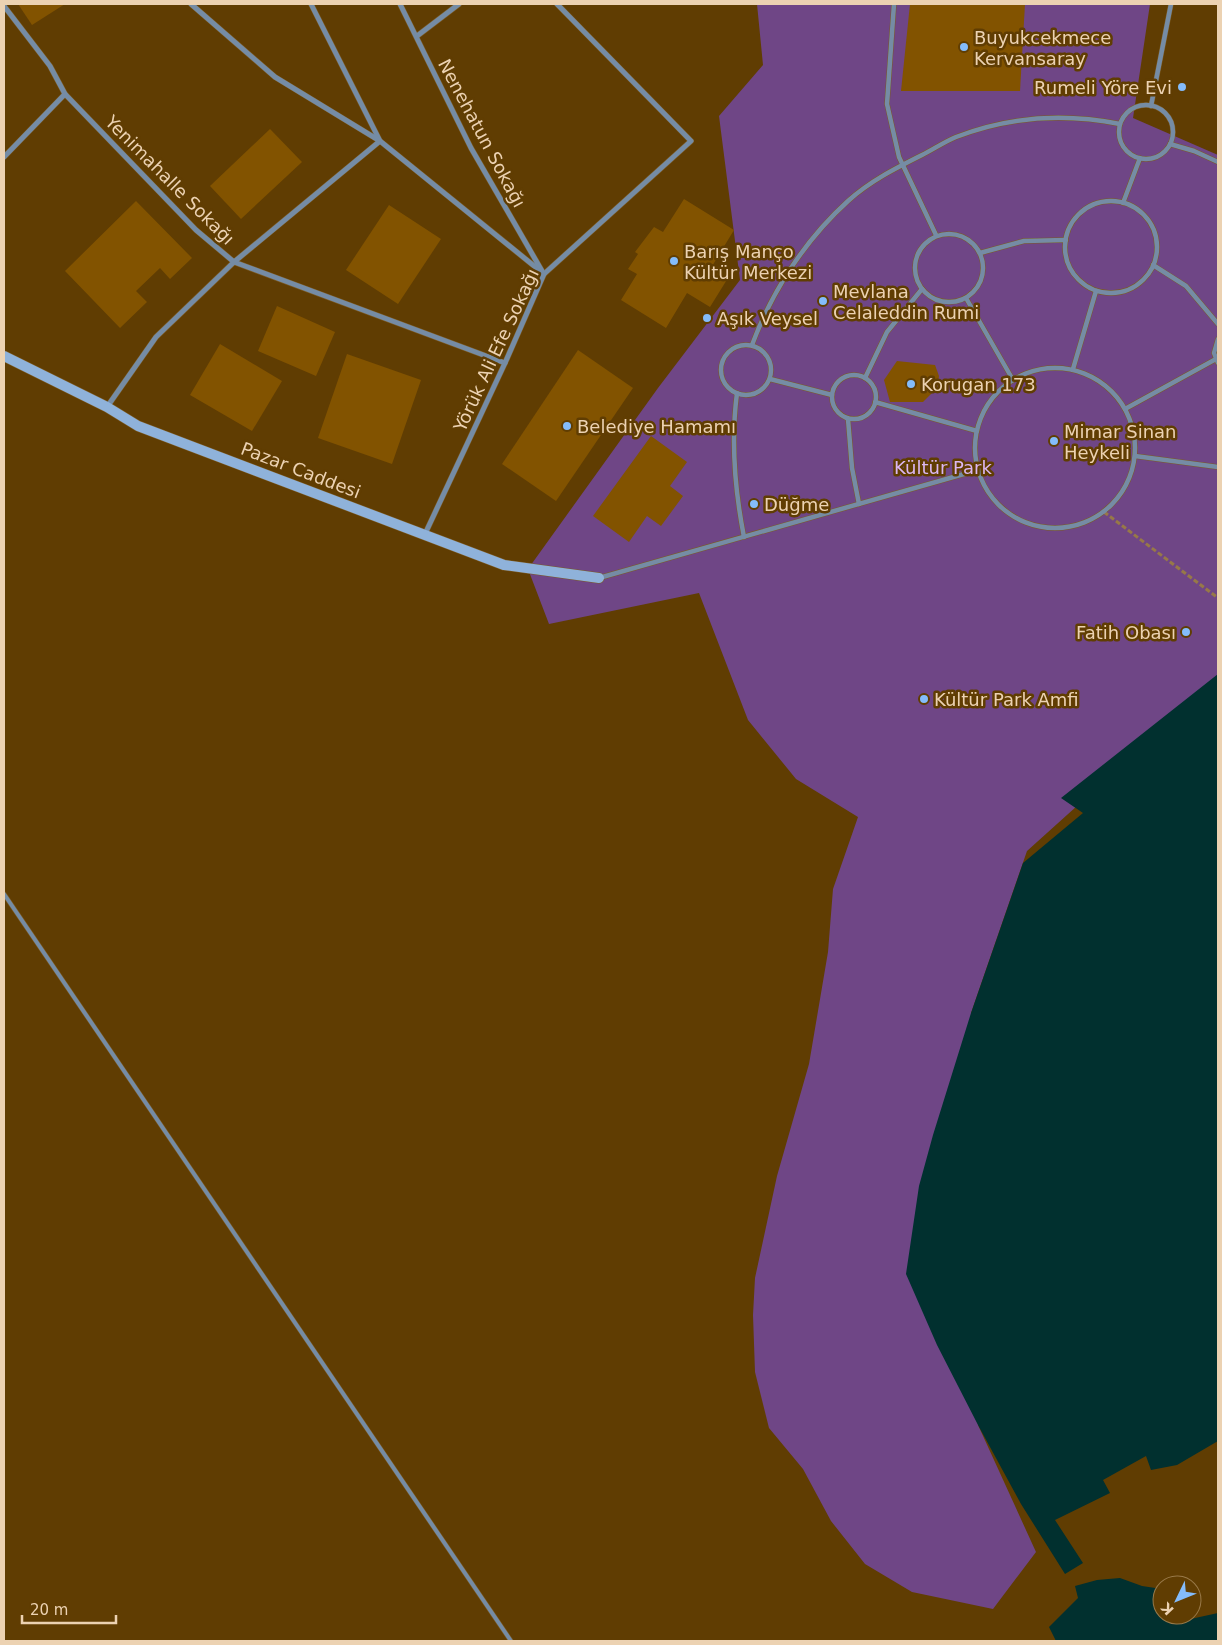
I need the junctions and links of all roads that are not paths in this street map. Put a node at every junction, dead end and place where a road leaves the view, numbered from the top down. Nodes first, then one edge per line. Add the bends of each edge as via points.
1 (191, 4) edge
2 (311, 4) edge
3 (400, 4) edge
4 (459, 4) edge
5 (558, 4) edge
6 (894, 4) edge
7 (1171, 4) edge
8 (4, 6) edge
9 (417, 36) junction
10 (65, 94) junction
11 (1151, 106) junction
12 (1120, 124) junction
13 (380, 141) junction
14 (1170, 144) junction
15 (4, 157) edge
16 (1140, 158) junction
17 (1218, 162) edge
18 (902, 164) junction
19 (1123, 204) junction
20 (936, 235) junction
21 (1066, 240) junction
22 (980, 253) junction
23 (234, 262) junction
24 (1153, 265) junction
25 (544, 274) junction
26 (922, 289) junction
27 (1096, 291) junction
28 (966, 298) junction
29 (1218, 324) edge
30 (1218, 339) edge
31 (752, 346) junction
32 (4, 356) edge
33 (1217, 361) edge
34 (505, 363) junction
35 (1073, 369) junction
36 (865, 378) junction
37 (770, 379) junction
38 (1013, 380) junction
39 (736, 393) junction
40 (832, 395) junction
41 (875, 402) junction
42 (107, 407) junction
43 (1125, 409) junction
44 (848, 418) junction
45 (977, 432) junction
46 (1135, 456) junction
47 (1218, 467) edge
48 (978, 470) junction
49 (859, 504) junction
50 (425, 534) junction
51 (744, 537) junction
52 (599, 578) joint
53 (4, 894) edge
54 (511, 1641) edge

1 - 13 street via 275,77
2 - 13 street
3 - 9 street, Nenehatun Sokağı
4 - 9 street
5 - 25 street, Yörük Ali Efe Sokağı via 691,141
6 - 18 street via 887,104
7 - 11 street
8 - 10 street, Yenimahalle Sokağı via 50,66
9 - 25 street, Nenehatun Sokağı via 471,148
10 - 15 street
10 - 23 street, Yenimahalle Sokağı via 196,230
11 - 12 street via 1130,110
11 - 14 street via 1170,119 1173,136
12 - 16 street via 1121,142 1132,155
12 - 18 street via 1062,116 996,124 955,138
13 - 23 street
13 - 25 street
14 - 16 street via 1158,156
14 - 17 street via 1194,150
16 - 19 street
18 - 20 street
18 - 31 street via 849,200 827,222 780,283
19 - 21 street via 1101,202 1087,208 1068,230
19 - 24 street via 1143,214 1152,227 1157,242
20 - 22 street via 958,234 969,239
20 - 26 street via 927,241 916,259 917,280
21 - 22 street via 1024,241
21 - 27 street via 1066,260 1072,273 1082,284
22 - 28 street via 983,278 978,288
23 - 34 street, Yenimahalle Sokağı
23 - 42 street via 156,337
24 - 27 street via 1140,283 1126,291 1111,294
24 - 29 street via 1186,286
25 - 34 street, Yörük Ali Efe Sokağı
26 - 28 street via 939,301
26 - 36 street via 887,332
27 - 35 street
28 - 38 street
30 - 33 street via 1215,346
31 - 37 street via 760,349 770,362
31 - 39 street via 735,347 724,359 722,375
32 - 42 main road, Pazar Caddesi
33 - 43 street
34 - 50 street, Yörük Ali Efe Sokağı
35 - 38 street via 1046,368
35 - 43 street via 1098,379 1118,397
36 - 40 street via 844,377 833,388
36 - 41 street via 874,388
37 - 39 street via 766,386 752,395
37 - 40 street
38 - 45 street via 999,390 983,411
39 - 51 street via 736,462
40 - 44 street via 835,410
41 - 44 street via 868,415
41 - 45 street
42 - 50 main road, Pazar Caddesi via 138,426
43 - 46 street via 1131,420
44 - 49 street
45 - 48 street
46 - 47 street
46 - 48 street via 1132,473 1120,496 1104,512 1077,526 1051,529 1025,523 1002,509 985,488
48 - 49 street
49 - 51 street
50 - 52 main road, Pazar Caddesi via 504,565
51 - 52 street
53 - 54 lane

